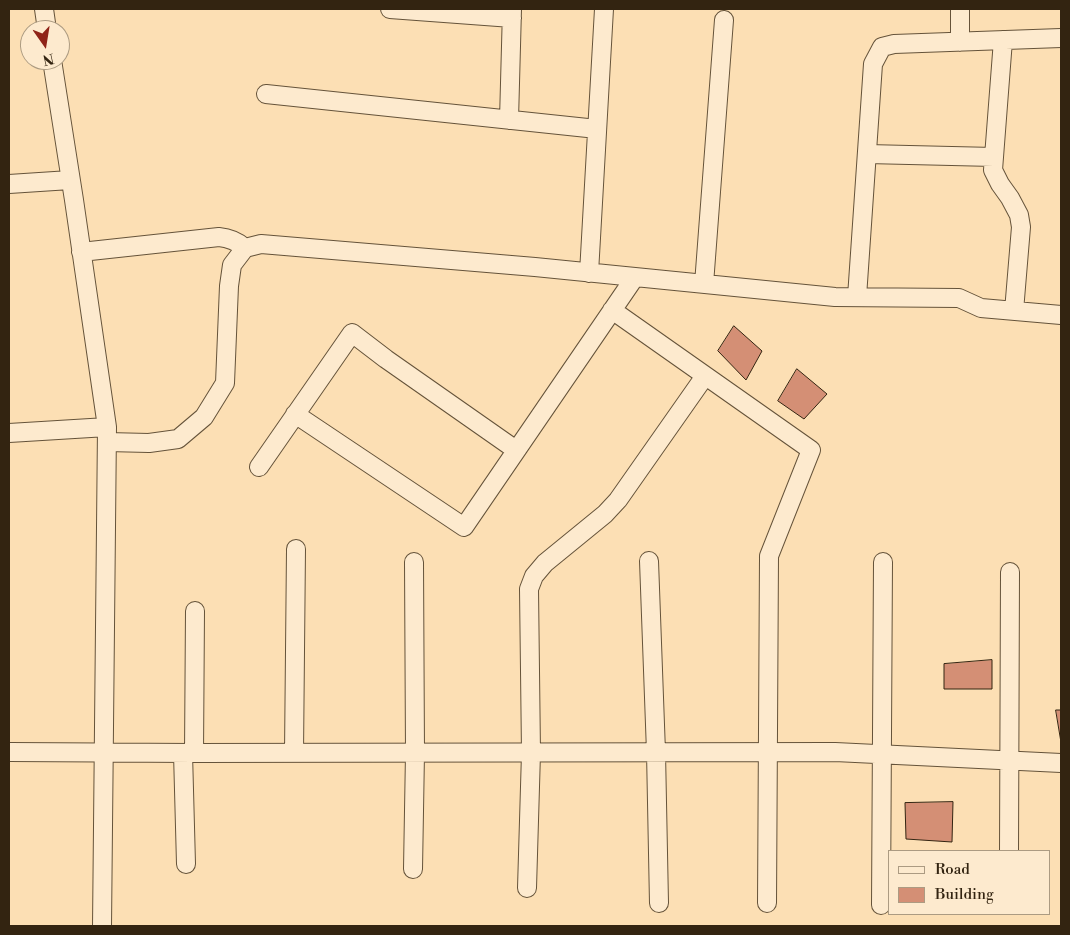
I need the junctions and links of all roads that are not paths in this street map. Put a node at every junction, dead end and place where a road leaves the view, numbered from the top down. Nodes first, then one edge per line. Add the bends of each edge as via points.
1 (390, 9) edge
2 (604, 9) edge
3 (960, 9) edge
4 (512, 13) edge
5 (724, 20) dead end
6 (1061, 38) edge
7 (1003, 40) junction
8 (960, 42) junction
9 (54, 70) edge
10 (266, 94) dead end
11 (509, 120) junction
12 (598, 129) junction
13 (867, 154) junction
14 (994, 157) junction
15 (70, 180) junction
16 (9, 184) edge
17 (245, 248) junction
18 (81, 252) junction
19 (589, 273) junction
20 (634, 277) junction
21 (704, 284) junction
22 (857, 297) junction
23 (612, 310) junction
24 (1014, 311) junction
25 (1061, 315) edge
26 (705, 376) junction
27 (295, 414) junction
28 (9, 433) edge
29 (107, 434) junction
30 (516, 450) junction
31 (259, 467) dead end
32 (296, 549) dead end
33 (649, 561) dead end
34 (414, 562) dead end
35 (883, 562) dead end
36 (1010, 572) dead end
37 (195, 611) dead end
38 (9, 752) edge
39 (104, 752) junction
40 (656, 752) junction
41 (768, 752) junction
42 (189, 753) junction
43 (294, 753) junction
44 (415, 753) junction
45 (531, 753) junction
46 (882, 754) junction
47 (1010, 761) junction
48 (1061, 763) edge
49 (1010, 850) edge
50 (186, 864) dead end
51 (413, 869) dead end
52 (528, 888) dead end
53 (659, 903) dead end
54 (767, 903) dead end
55 (881, 905) dead end
56 (102, 926) edge

1 - 4 street
2 - 12 street
3 - 8 street
4 - 11 street
5 - 21 street
6 - 7 street
7 - 8 street
7 - 14 street
8 - 13 street via 882,47 873,64
9 - 15 street
10 - 11 street
11 - 12 street
12 - 19 street
13 - 14 street
13 - 22 street
14 - 24 street via 993,170 1019,215 1021,227
15 - 16 street
15 - 18 street
17 - 18 street via 230,238 219,236
17 - 19 street via 262,244
17 - 29 street via 232,265 228,286 224,383 204,417 178,439 150,443
18 - 29 street
19 - 20 street
20 - 21 street
20 - 23 street
21 - 22 street
22 - 24 street via 959,298 981,308
23 - 26 street
23 - 30 street
24 - 25 street
26 - 41 street via 811,450 769,556
26 - 45 street via 618,500 534,576 529,589
27 - 30 street via 464,527
27 - 30 street via 352,333
27 - 31 street
28 - 29 street
29 - 39 street
32 - 43 street
33 - 40 street
34 - 44 street
35 - 46 street
36 - 47 street
37 - 42 street
38 - 39 street
39 - 42 street
39 - 56 street
40 - 41 street
40 - 45 street
40 - 53 street
41 - 46 street
41 - 54 street
42 - 43 street
42 - 50 street
43 - 44 street
44 - 45 street
44 - 51 street
45 - 52 street
46 - 47 street
46 - 55 street
47 - 48 street
47 - 49 street

